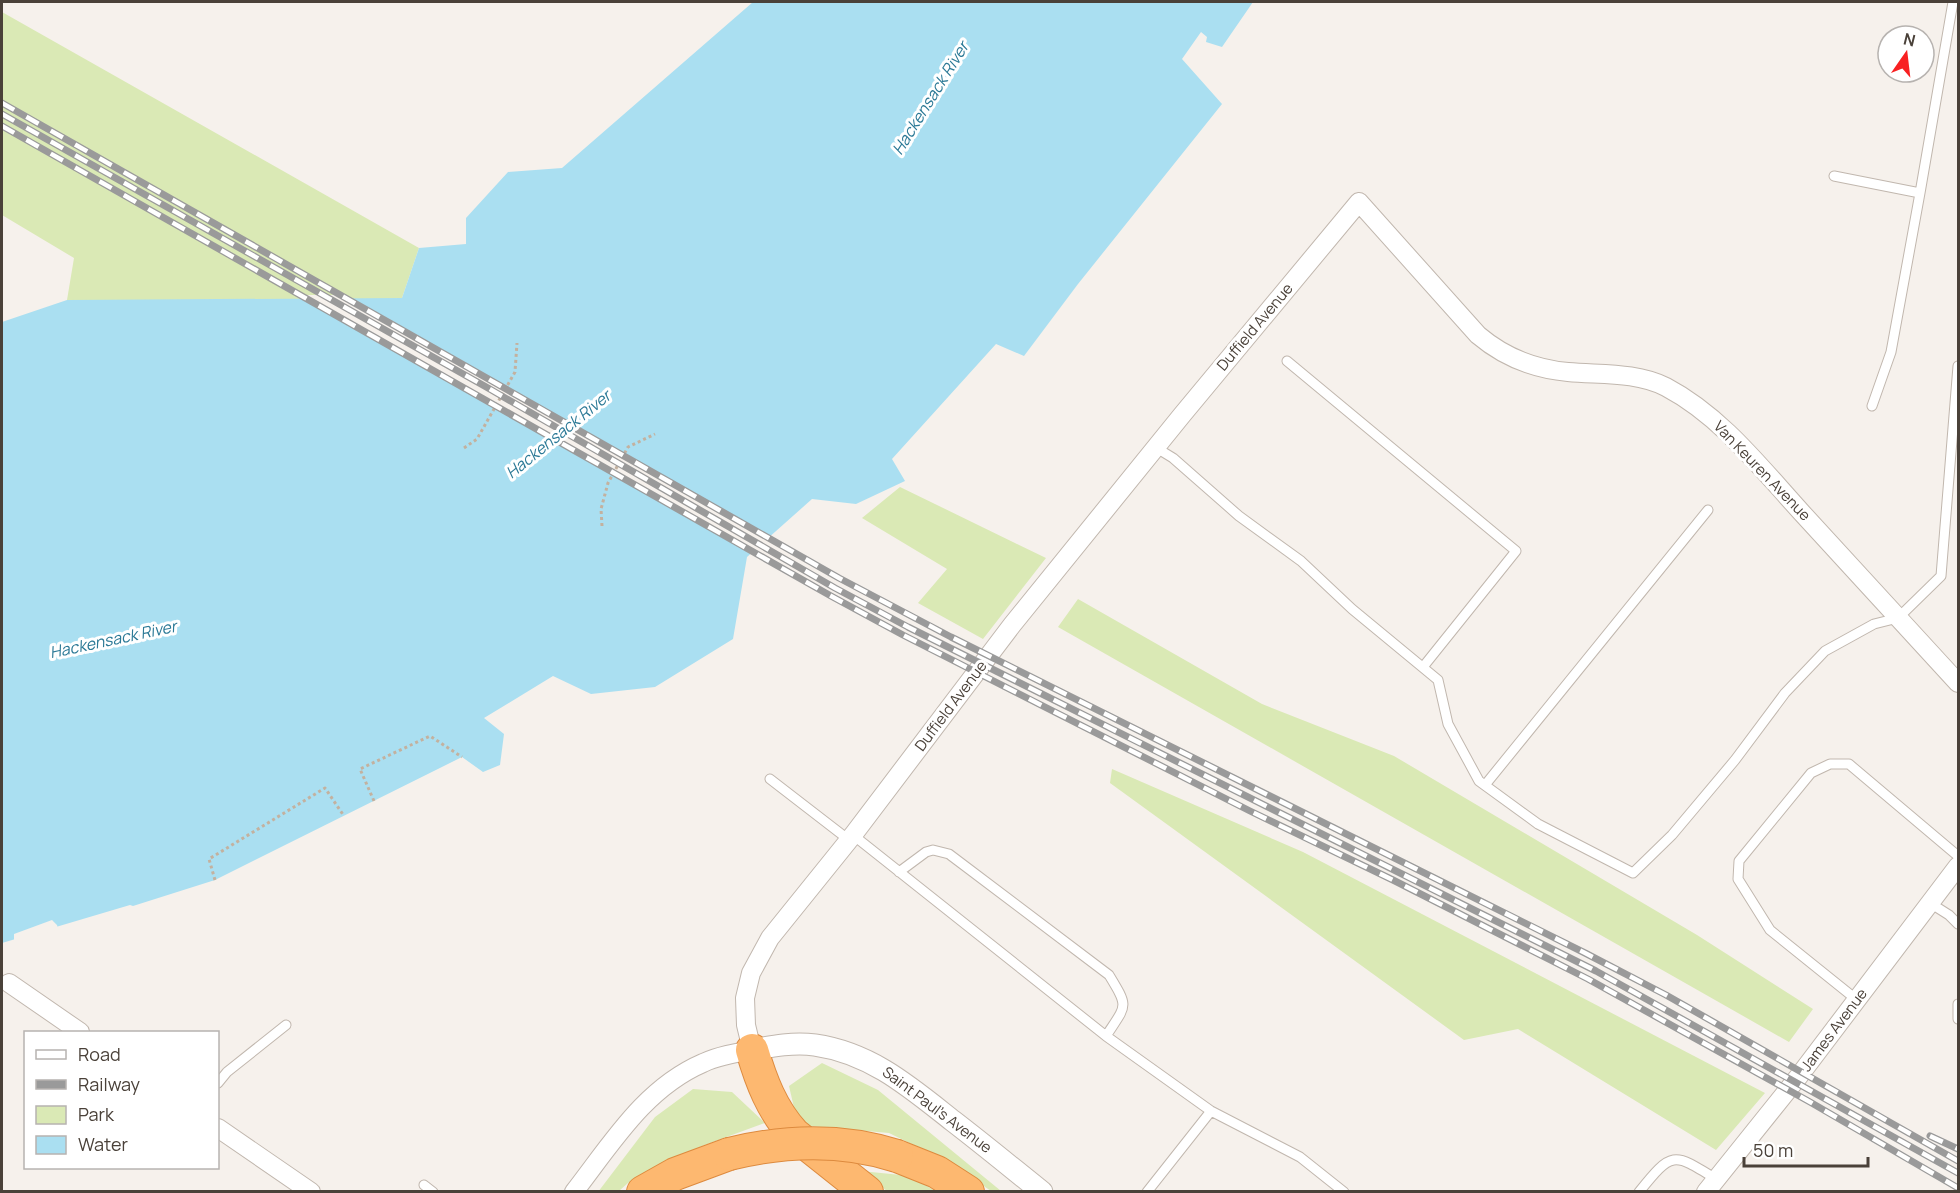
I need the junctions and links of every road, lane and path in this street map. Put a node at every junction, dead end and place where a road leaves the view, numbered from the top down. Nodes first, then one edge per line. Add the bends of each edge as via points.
1 (1953, 2) edge
2 (1834, 176) dead end
3 (1920, 194) junction
4 (1359, 202) joint
5 (517, 343) dead end
6 (1287, 361) dead end
7 (1959, 366) edge
8 (1872, 406) dead end
9 (655, 434) dead end
10 (1155, 447) junction
11 (464, 448) dead end
12 (1708, 510) dead end
13 (602, 526) dead end
14 (1898, 618) junction
15 (1423, 667) junction
16 (1959, 683) edge
17 (462, 757) dead end
18 (770, 779) dead end
19 (1485, 785) junction
20 (374, 801) dead end
21 (344, 816) dead end
22 (851, 838) junction
23 (1959, 856) edge
24 (1959, 866) edge
25 (899, 872) junction
26 (215, 880) dead end
27 (1930, 903) junction
28 (1959, 924) edge
29 (9, 983) dead end
30 (1857, 1000) junction
31 (1959, 1004) edge
32 (1959, 1019) edge
33 (286, 1025) dead end
34 (79, 1031) edge
35 (1106, 1036) junction
36 (752, 1050) junction
37 (219, 1082) edge
38 (1210, 1111) junction
39 (219, 1129) edge
40 (424, 1185) dead end
41 (1711, 1185) edge
42 (311, 1191) edge
43 (433, 1191) edge
44 (574, 1191) edge
45 (643, 1191) edge
46 (867, 1191) edge
47 (968, 1191) edge
48 (1042, 1191) edge
49 (1147, 1191) edge
50 (1344, 1191) edge
51 (1639, 1191) edge

1 - 3 lane
2 - 3 lane
3 - 8 lane via 1891,352
4 - 10 street, Duffield Avenue
4 - 14 street, Van Keuren Avenue via 1478,335 1498,351 1550,370 1641,378 1666,387 1703,411 1734,439
5 - 11 path via 515,372 477,439
6 - 15 lane via 1516,550
7 - 14 lane via 1941,576
9 - 13 path via 628,447 608,483 601,509
10 - 15 lane via 1301,561
10 - 22 street, Duffield Avenue via 1012,625
12 - 19 lane
14 - 16 street, Van Keuren Avenue
14 - 19 lane via 1874,624 1825,651 1785,693 1672,835 1633,873 1538,824
15 - 19 lane via 1438,680 1448,724
17 - 20 path via 430,736 360,769
18 - 22 lane
21 - 26 path via 325,788 209,859
22 - 25 lane
22 - 36 street, Duffield Avenue via 771,938 756,963 747,985 744,1011
23 - 30 lane via 1849,764 1830,764 1811,773 1739,861 1738,879 1770,930
24 - 27 street, James Avenue
25 - 35 lane
25 - 35 lane via 926,852 950,854 1109,975 1124,999 1124,1008
27 - 28 lane
27 - 30 street, James Avenue
29 - 34 street
30 - 41 street, James Avenue
31 - 32 lane
33 - 37 lane
35 - 38 lane
36 - 44 street via 705,1062 654,1092
36 - 46 highway via 764,1085 786,1125
36 - 48 street, Saint Paul's Avenue via 786,1044 814,1045 846,1052 879,1066
38 - 49 lane
38 - 50 lane via 1300,1157
39 - 42 street
40 - 43 lane
41 - 51 lane via 1690,1162 1679,1158 1667,1161
45 - 47 highway, bridge via 729,1154 817,1142 855,1145 897,1156 937,1172

